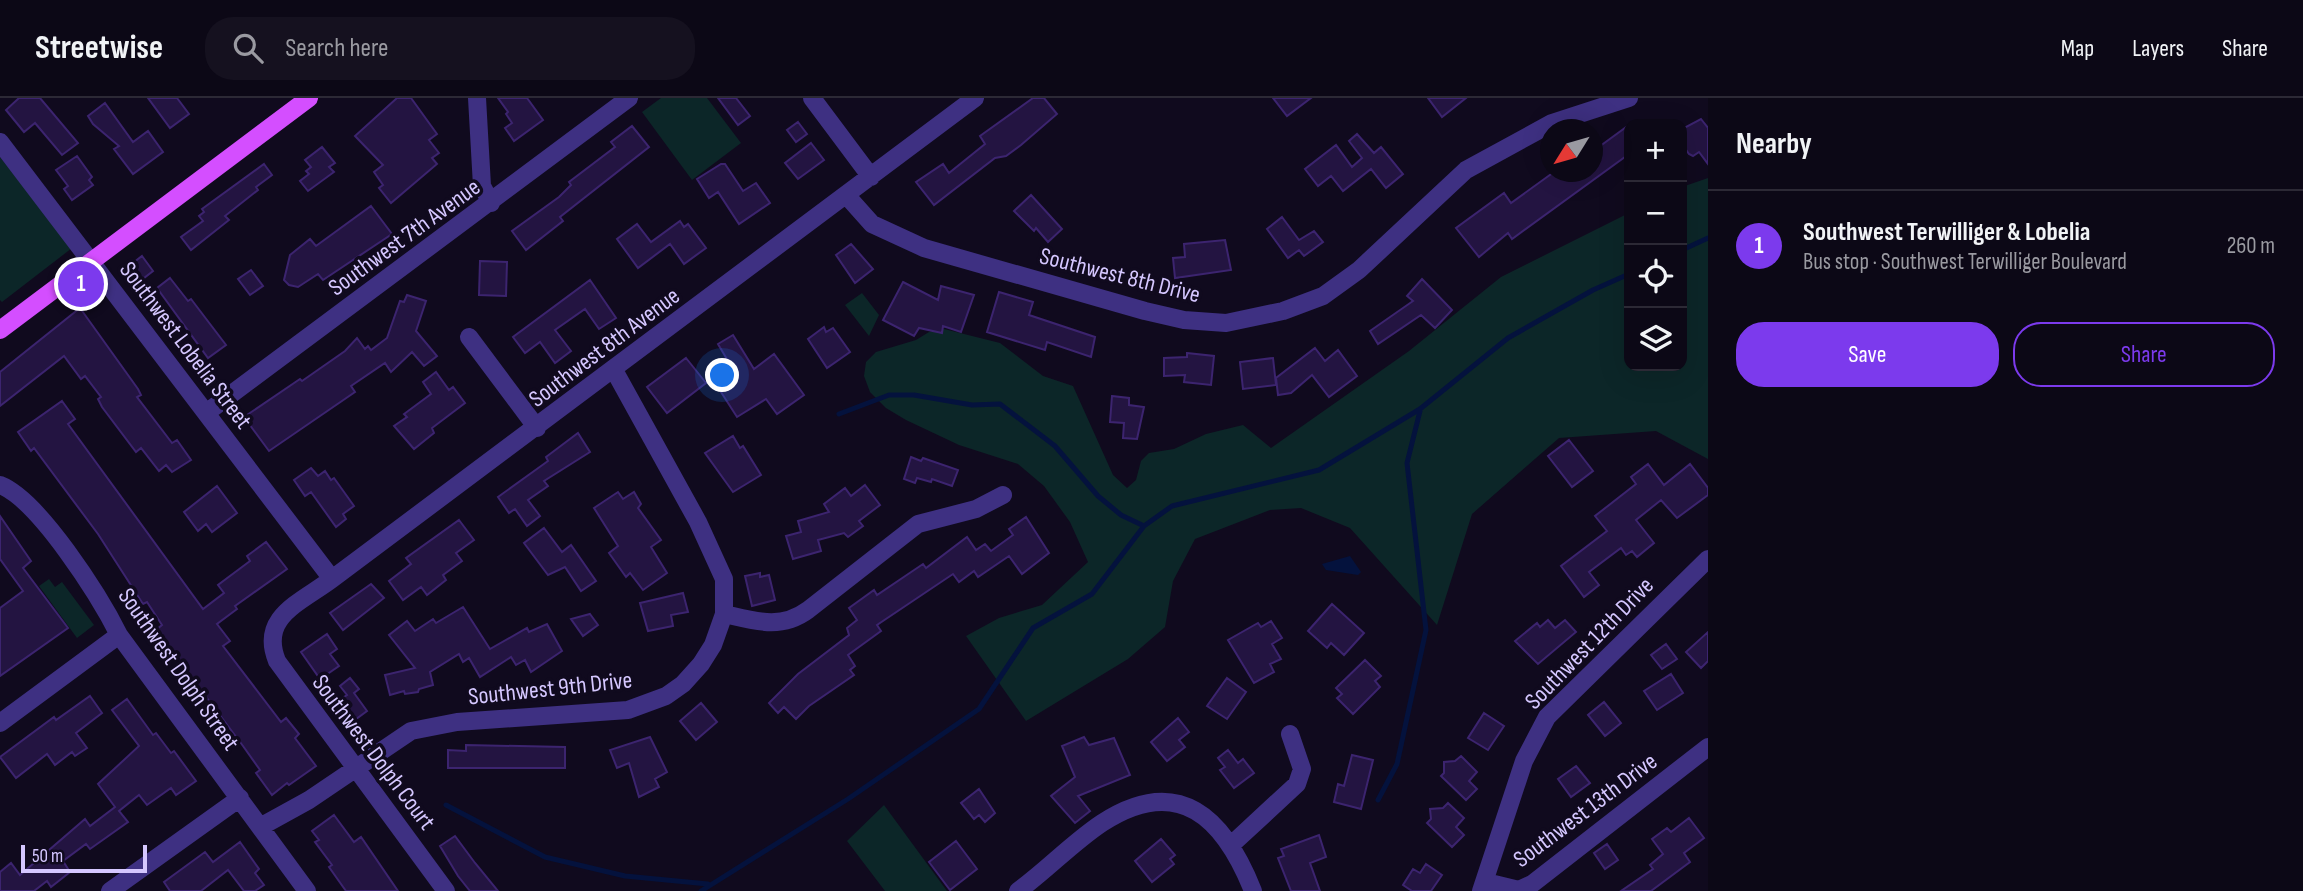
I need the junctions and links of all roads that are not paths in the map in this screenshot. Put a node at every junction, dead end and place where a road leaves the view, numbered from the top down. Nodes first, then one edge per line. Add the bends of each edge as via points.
1 (309, 98) edge
2 (477, 98) edge
3 (629, 98) edge
4 (812, 98) edge
5 (975, 98) edge
6 (1629, 98) edge
7 (0, 142) edge
8 (871, 177) junction
9 (847, 196) junction
10 (491, 204) junction
11 (92, 261) junction
12 (0, 330) edge
13 (469, 337) dead end
14 (614, 370) junction
15 (206, 413) junction
16 (537, 428) junction
17 (0, 485) edge
18 (1003, 495) dead end
19 (1708, 559) edge
20 (331, 579) junction
21 (724, 614) junction
22 (119, 635) junction
23 (270, 639) joint
24 (0, 723) edge
25 (1290, 734) dead end
26 (1708, 747) edge
27 (356, 768) junction
28 (240, 798) junction
29 (260, 827) junction
30 (1230, 846) junction
31 (1484, 887) edge
32 (110, 891) edge
33 (307, 891) edge
34 (446, 891) edge
35 (1018, 891) edge
36 (1253, 891) edge

1 - 11 main road
2 - 10 street via 482,186
3 - 10 street, Southwest 7th Avenue
4 - 8 street
5 - 8 street, Southwest 8th Avenue
6 - 9 street, Southwest 8th Drive via 1552,123 1466,170 1359,270 1323,296 1283,311 1226,323 1145,311 923,248 872,224
7 - 11 street, Southwest Lobelia Street
8 - 9 street, Southwest 8th Avenue
9 - 14 street, Southwest 8th Avenue
10 - 15 street, Southwest 7th Avenue
11 - 12 main road
11 - 15 street, Southwest Lobelia Street
13 - 16 street
14 - 16 street, Southwest 8th Avenue
14 - 21 street, Southwest 9th Drive via 698,522 724,579
15 - 20 street, Southwest Lobelia Street
16 - 20 street, Southwest 8th Avenue
17 - 22 street, Southwest Dolph Street via 41,520 101,600
18 - 21 street via 976,509 918,524 790,621 765,623
19 - 31 street, Southwest 12th Drive via 1547,717 1524,761
20 - 23 street, Southwest 8th Avenue via 279,618
21 - 27 street, Southwest 9th Drive via 701,664 666,696 628,710 433,725 411,731
22 - 24 street
22 - 28 street, Southwest Dolph Street
23 - 27 street, Southwest Dolph Court via 276,661
25 - 30 street via 1302,769 1297,785
26 - 31 street, Southwest 13th Drive via 1527,887
27 - 29 street, Southwest 9th Drive
27 - 34 street, Southwest Dolph Court
28 - 29 street, Southwest Dolph Street
28 - 32 street
29 - 33 street, Southwest Dolph Street
30 - 35 street via 1212,824 1189,807 1168,800 1153,802 1103,822
30 - 36 street

